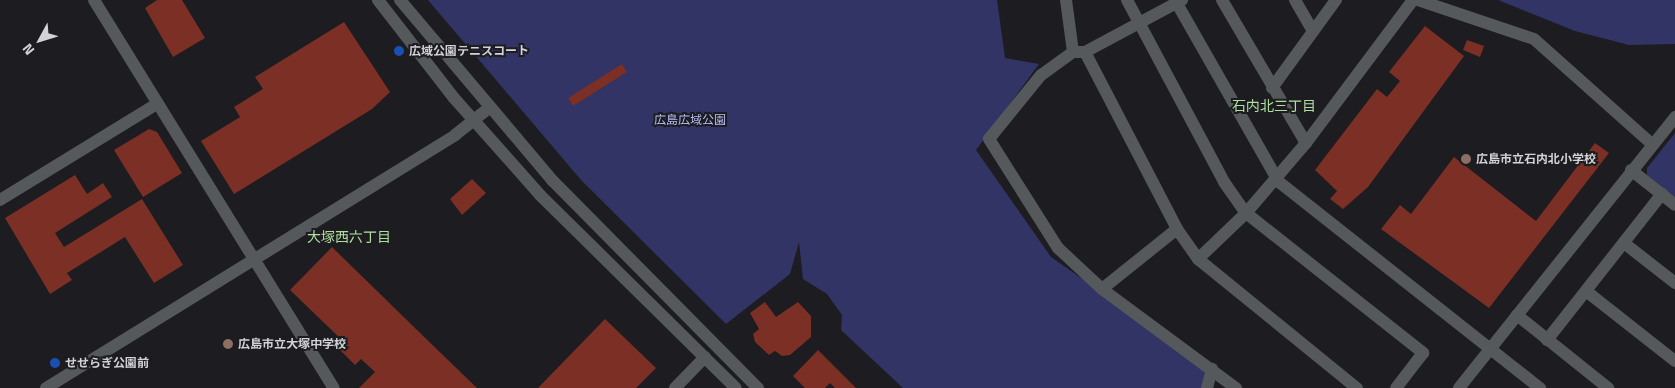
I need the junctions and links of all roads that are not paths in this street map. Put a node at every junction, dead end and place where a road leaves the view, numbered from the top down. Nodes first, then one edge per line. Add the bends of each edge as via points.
1 (94, 0) edge
2 (378, 0) edge
3 (400, 0) edge
4 (1066, 0) edge
5 (1127, 0) edge
6 (1222, 0) edge
7 (1295, 0) edge
8 (1336, 0) edge
9 (1413, 0) edge
10 (1418, 0) edge
11 (1178, 1) edge
12 (1139, 22) junction
13 (1313, 32) junction
14 (1079, 52) junction
15 (1272, 88) junction
16 (158, 103) junction
17 (489, 108) junction
18 (1675, 117) edge
19 (473, 120) junction
20 (1306, 143) junction
21 (1652, 144) junction
22 (1631, 170) junction
23 (1276, 178) junction
24 (1662, 194) junction
25 (0, 200) edge
26 (1675, 205) edge
27 (1246, 213) junction
28 (1177, 229) junction
29 (1624, 243) junction
30 (254, 259) junction
31 (1198, 259) junction
32 (1675, 283) edge
33 (1102, 289) junction
34 (1586, 291) junction
35 (1517, 315) junction
36 (1547, 340) junction
37 (1490, 348) junction
38 (705, 357) junction
39 (1675, 361) edge
40 (1212, 369) junction
41 (46, 388) edge
42 (334, 388) edge
43 (675, 388) edge
44 (736, 388) edge
45 (758, 388) edge
46 (1207, 388) edge
47 (1236, 388) edge
48 (1357, 388) edge
49 (1396, 388) edge
50 (1459, 388) edge
51 (1540, 388) edge
52 (1608, 388) edge

1 - 16 street
2 - 19 street
3 - 17 street
4 - 14 street
5 - 12 street
6 - 15 street
7 - 13 street
8 - 13 street
9 - 20 street
10 - 21 street via 1534,40
11 - 12 street
11 - 23 street
12 - 14 street
12 - 27 street via 1224,182
13 - 15 street
14 - 28 street
14 - 33 street via 1041,75 989,139 1058,248
15 - 20 street
16 - 25 street
16 - 30 street
17 - 19 street
17 - 45 street via 607,239
18 - 21 street
19 - 30 street
19 - 38 street via 540,195
20 - 23 street
21 - 22 street
22 - 24 street
22 - 35 street
23 - 27 street
23 - 37 street
24 - 26 street
24 - 29 street
27 - 31 street
27 - 49 street via 1422,353
28 - 31 street
28 - 33 street
29 - 32 street
29 - 34 street
30 - 41 street
30 - 42 street
31 - 48 street
33 - 40 street
34 - 36 street
34 - 39 street
35 - 36 street
35 - 37 street
36 - 52 street
37 - 50 street
37 - 51 street
38 - 43 street
38 - 44 street
40 - 46 street
40 - 47 street

